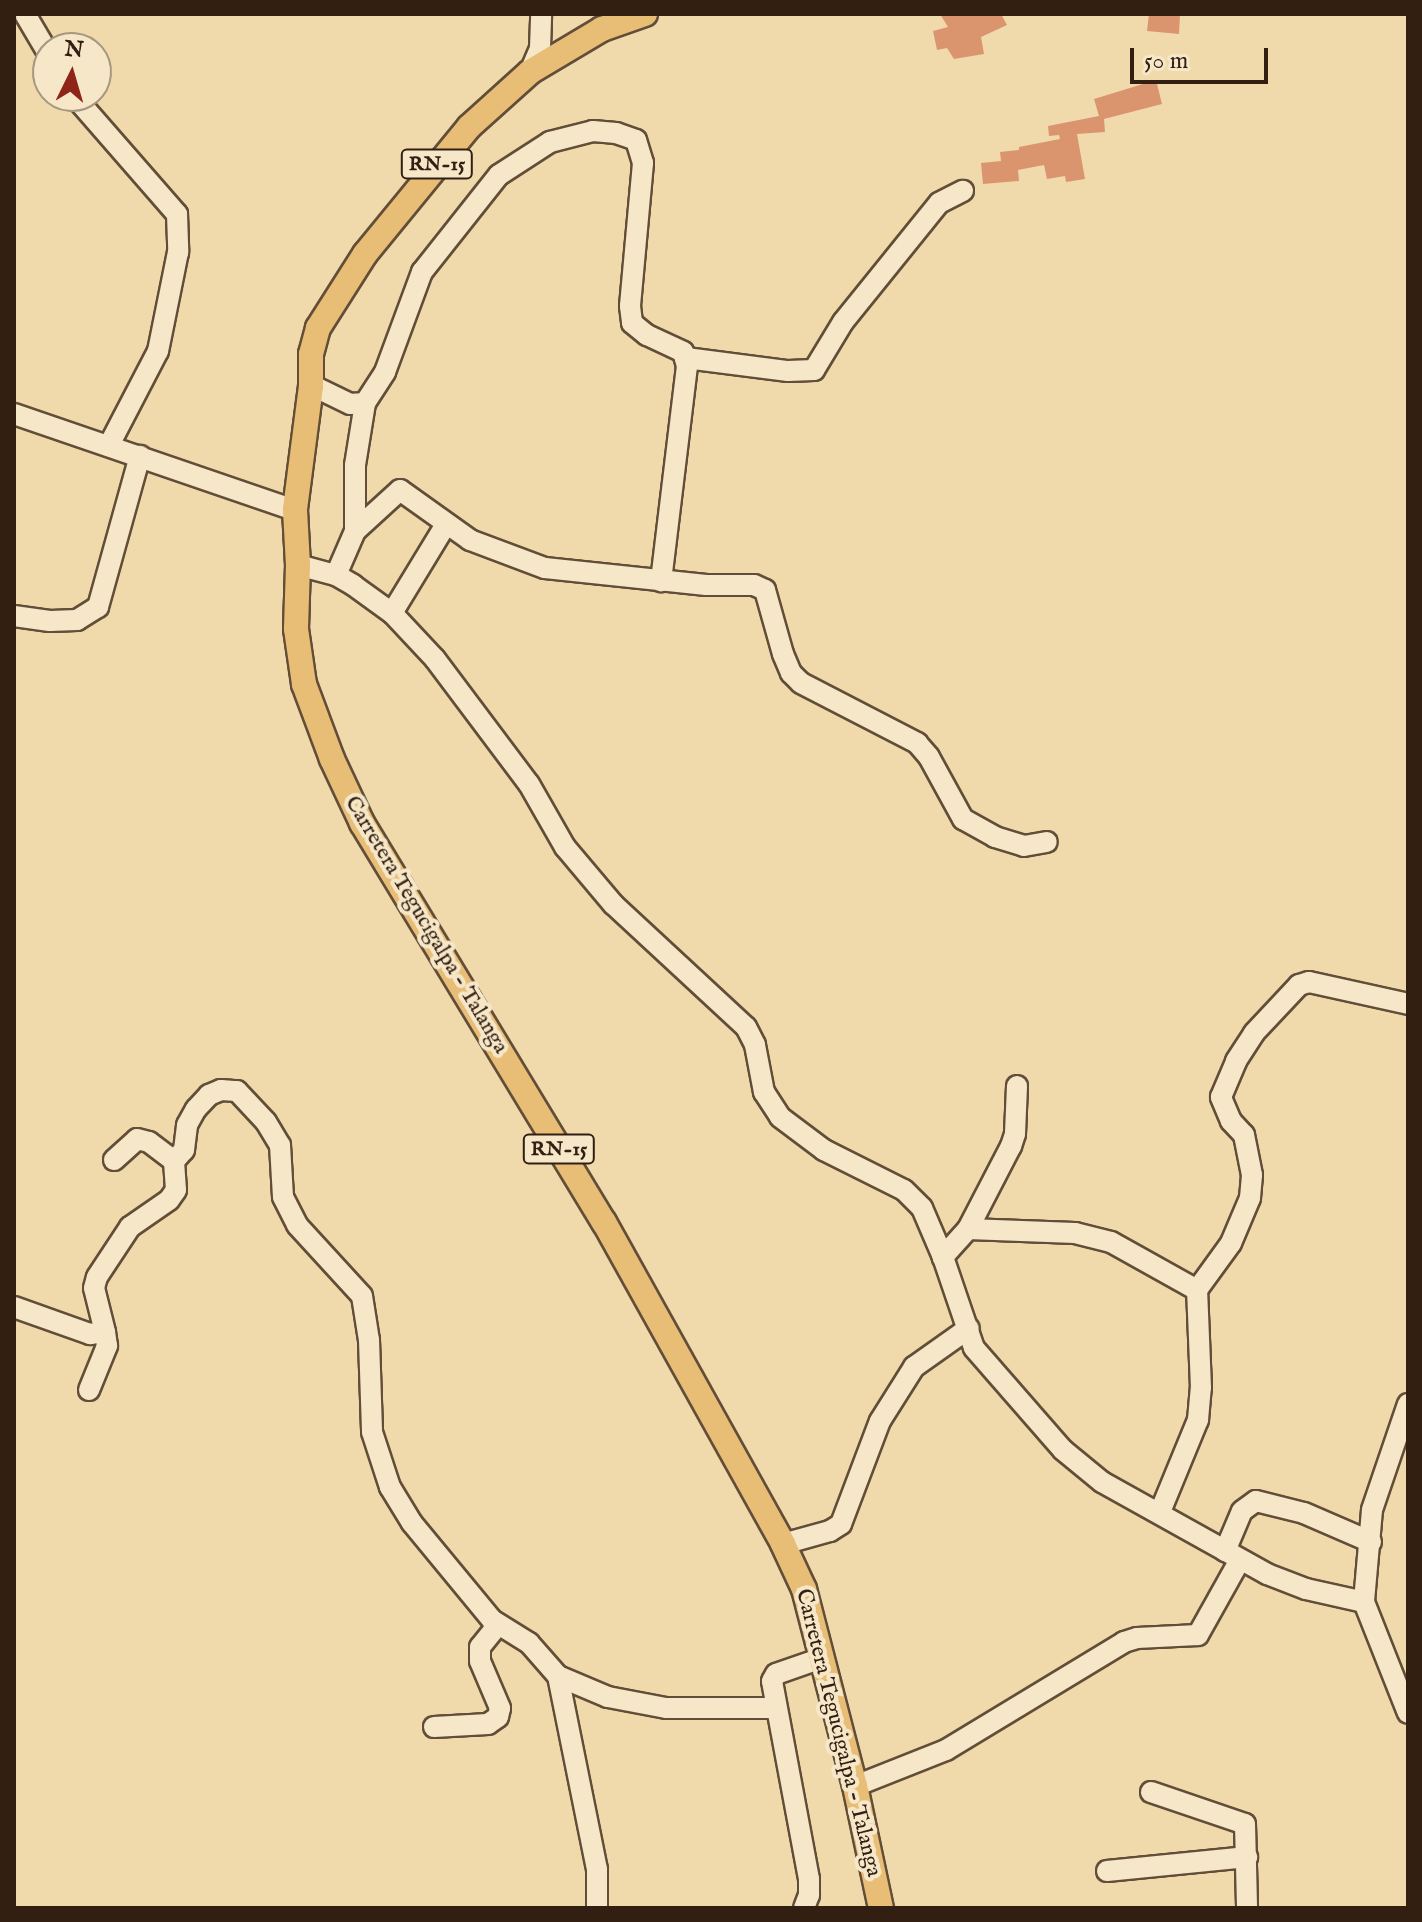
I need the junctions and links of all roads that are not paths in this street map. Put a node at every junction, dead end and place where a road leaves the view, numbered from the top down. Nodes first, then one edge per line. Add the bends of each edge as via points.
1 (25, 14) edge
2 (541, 14) edge
3 (645, 14) edge
4 (36, 32) edge
5 (530, 72) junction
6 (88, 112) edge
7 (963, 191) dead end
8 (686, 358) junction
9 (311, 385) junction
10 (365, 403) junction
11 (14, 414) edge
12 (109, 445) junction
13 (140, 456) junction
14 (295, 510) junction
15 (445, 526) junction
16 (355, 531) junction
17 (298, 565) junction
18 (336, 575) junction
19 (661, 581) junction
20 (392, 613) junction
21 (14, 616) edge
22 (1047, 842) dead end
23 (1408, 1004) edge
24 (1017, 1086) dead end
25 (114, 1160) dead end
26 (174, 1161) junction
27 (968, 1229) junction
28 (943, 1257) junction
29 (1197, 1290) junction
30 (14, 1307) edge
31 (969, 1328) junction
32 (105, 1332) junction
33 (89, 1390) dead end
34 (1408, 1404) edge
35 (1160, 1512) junction
36 (1371, 1542) junction
37 (783, 1544) junction
38 (1232, 1555) junction
39 (1364, 1602) junction
40 (498, 1625) junction
41 (822, 1658) junction
42 (558, 1676) junction
43 (776, 1708) junction
44 (1408, 1713) edge
45 (434, 1727) dead end
46 (855, 1786) junction
47 (1151, 1792) dead end
48 (1247, 1857) junction
49 (1107, 1871) dead end
50 (597, 1908) edge
51 (804, 1908) edge
52 (881, 1908) edge
53 (1247, 1908) edge

1 - 4 street
2 - 5 street via 540,48
3 - 5 main road, Carretera Tegucigalpa - Talanga / RN-15 via 602,29
5 - 9 main road, Carretera Tegucigalpa - Talanga / RN-15 via 469,127 365,254 318,328
6 - 12 street via 177,214 178,252 158,351
7 - 8 street via 939,203 843,322 814,370
8 - 10 street via 632,323 643,163 636,140 593,131 550,142 499,175 422,272 385,372
8 - 19 street
9 - 10 street via 350,404
9 - 14 main road, Carretera Tegucigalpa - Talanga / RN-15
10 - 16 street via 355,465
11 - 12 street
12 - 13 street
13 - 14 street
13 - 21 street via 98,607 77,620
14 - 17 main road, Carretera Tegucigalpa - Talanga / RN-15
15 - 16 street via 400,490
15 - 19 street via 545,568
15 - 20 street
16 - 18 street
17 - 18 street
17 - 37 main road, Carretera Tegucigalpa - Talanga / RN-15 via 296,629 304,684 362,823 604,1222
18 - 20 street
19 - 22 street via 754,585 765,590 783,654 801,683 917,743 963,819 1024,846
20 - 28 street via 483,719 565,847 613,904 746,1027 764,1092 780,1117 824,1150 904,1190 922,1208
23 - 29 street via 1309,982 1299,985 1254,1033 1221,1097 1244,1135 1252,1175 1250,1198 1231,1243
24 - 27 street via 1015,1134
25 - 26 street via 137,1139
26 - 32 street via 176,1190 130,1227 97,1277 94,1288
26 - 40 street via 184,1150 187,1125 209,1095 237,1091 266,1122 280,1145 283,1197 297,1225 362,1296 372,1432 390,1487 412,1523
27 - 28 street
27 - 29 street via 1075,1233 1111,1242
28 - 31 street
29 - 35 street via 1198,1420
30 - 32 street via 90,1334
31 - 35 street via 974,1348 1063,1450 1102,1482
31 - 37 street via 914,1367 880,1421 841,1524
32 - 33 street via 107,1346
34 - 36 street via 1378,1485
35 - 38 street
36 - 38 street via 1304,1513 1256,1501 1242,1511
36 - 39 street
37 - 41 main road, Carretera Tegucigalpa - Talanga / RN-15 via 804,1589
38 - 39 street via 1306,1589
38 - 46 street via 1198,1635 1124,1642 946,1750
39 - 44 street
40 - 42 street via 529,1643
40 - 45 street via 480,1647 480,1661 500,1708 498,1717 488,1724
41 - 43 street via 776,1674 771,1688
41 - 46 main road, Carretera Tegucigalpa - Talanga / RN-15
42 - 43 street via 638,1705
42 - 50 street via 597,1869
43 - 51 street via 809,1879
46 - 52 main road, Carretera Tegucigalpa - Talanga / RN-15
47 - 48 street via 1245,1824
48 - 49 street
48 - 53 street

